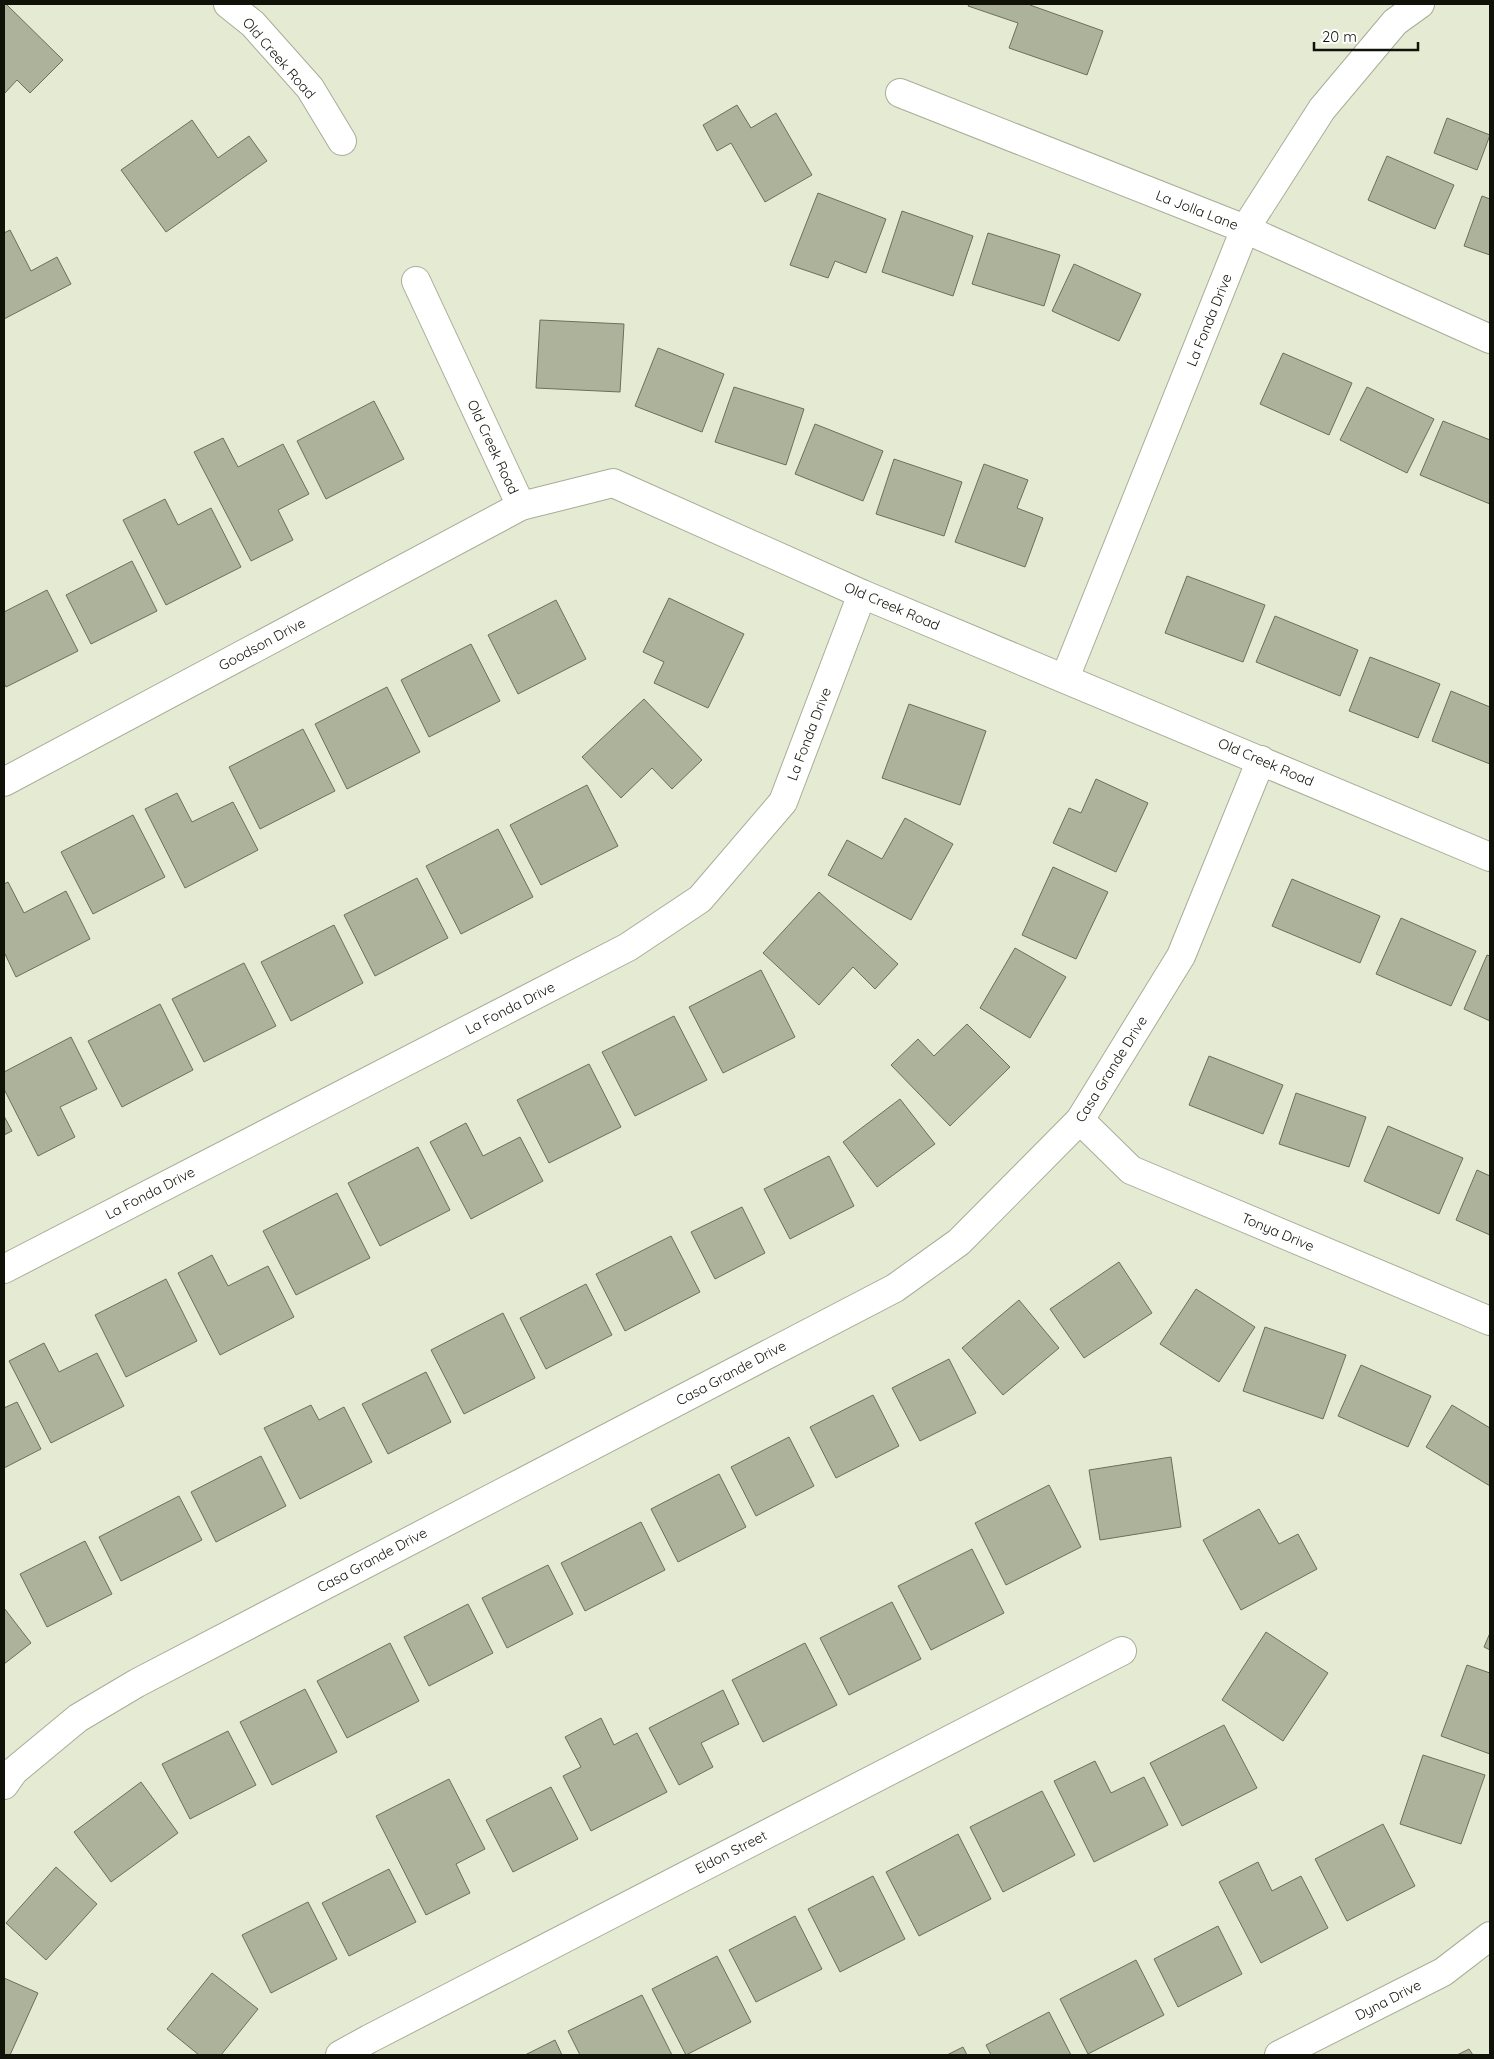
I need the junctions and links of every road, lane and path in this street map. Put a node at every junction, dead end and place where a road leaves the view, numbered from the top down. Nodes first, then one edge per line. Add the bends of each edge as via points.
1 (228, 4) edge
2 (1420, 4) edge
3 (900, 93) dead end
4 (342, 141) dead end
5 (1246, 229) junction
6 (416, 281) dead end
7 (1490, 339) edge
8 (521, 506) junction
9 (862, 594) junction
10 (1064, 678) junction
11 (1261, 760) junction
12 (4, 782) edge
13 (1490, 857) edge
14 (1080, 1120) junction
15 (4, 1269) edge
16 (1490, 1321) edge
17 (1122, 1651) dead end
18 (4, 1785) edge
19 (1490, 1936) edge
20 (340, 2055) edge
21 (1279, 2055) edge

1 - 4 street, Old Creek Road via 253,24 310,88
2 - 5 street, La Fonda Drive via 1396,22 1322,109
3 - 5 street, La Jolla Lane
5 - 7 street, La Jolla Lane
5 - 10 street, La Fonda Drive
6 - 8 street, Old Creek Road
8 - 9 street, Old Creek Road via 613,483
8 - 12 street, Goodson Drive
9 - 10 street, Old Creek Road
9 - 15 street, La Fonda Drive via 783,802 700,898 628,947
10 - 11 street, Old Creek Road
11 - 13 street, Old Creek Road
11 - 14 street, Casa Grande Drive via 1181,956
14 - 16 street, Tonya Drive via 1131,1170
14 - 18 street, Casa Grande Drive via 959,1242 895,1288 137,1683 78,1718 14,1771
17 - 20 street, Eldon Street
19 - 21 street, Dyna Drive via 1443,1972

